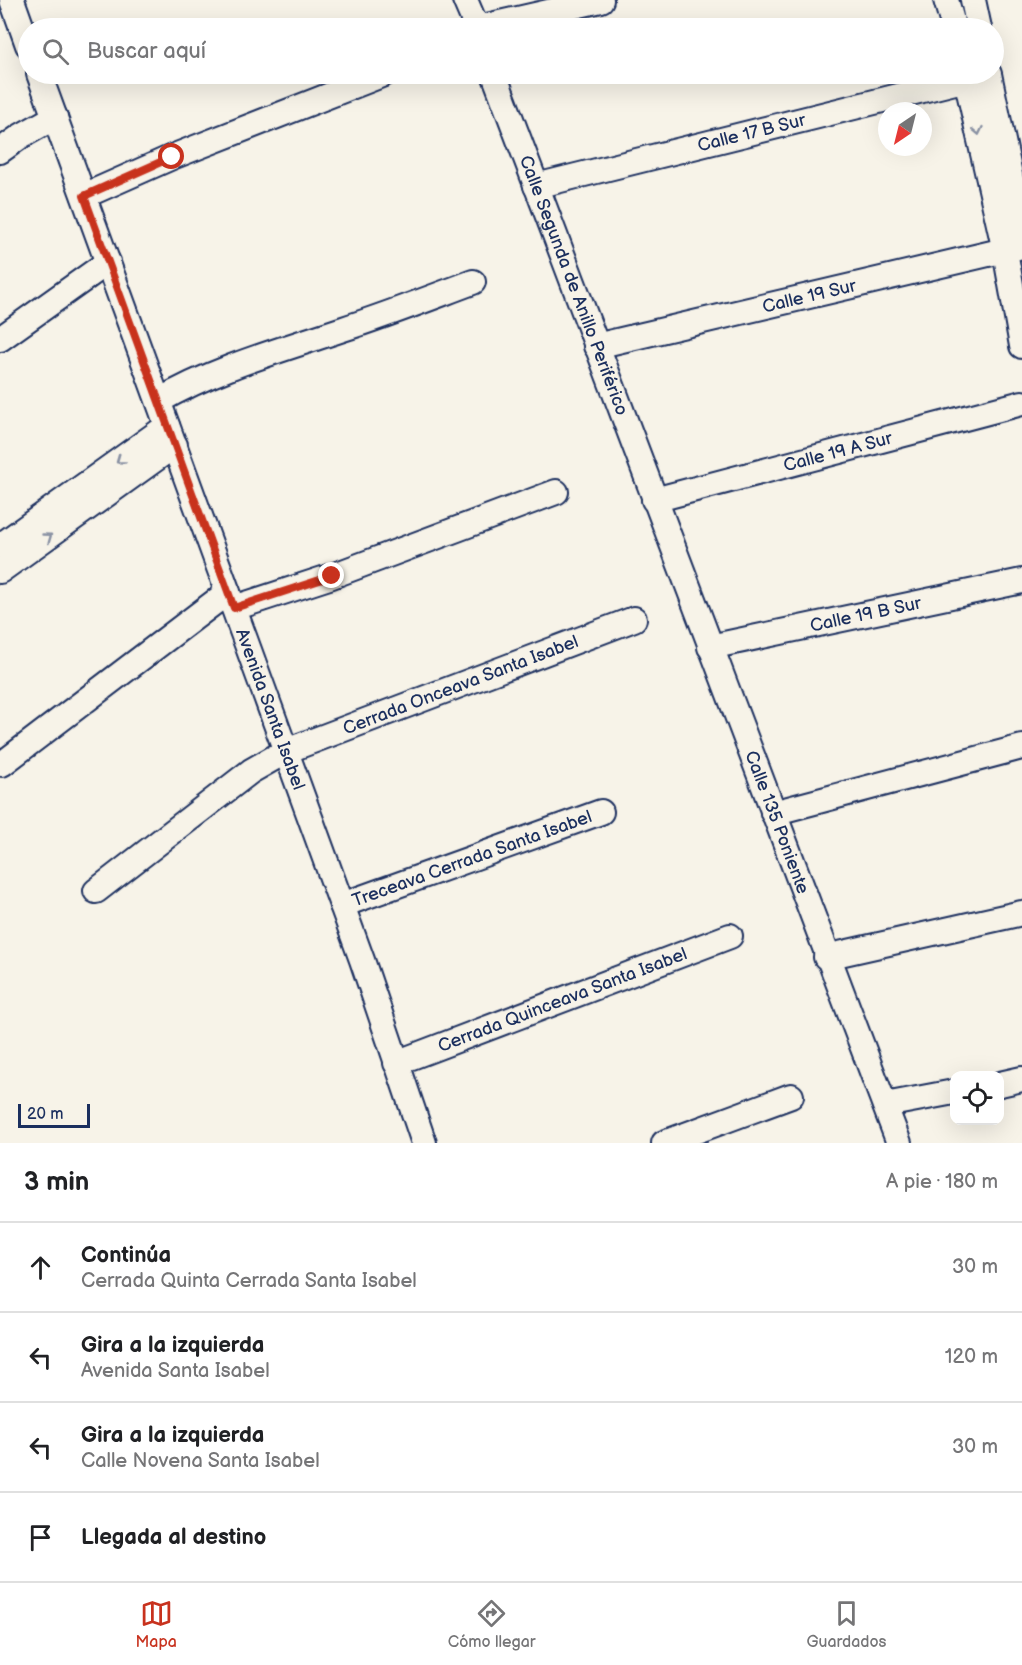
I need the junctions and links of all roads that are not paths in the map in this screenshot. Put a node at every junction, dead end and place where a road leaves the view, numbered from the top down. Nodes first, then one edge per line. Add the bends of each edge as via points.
1 (12, 0) edge
2 (465, 0) edge
3 (601, 0) edge
4 (946, 0) edge
5 (973, 0) edge
6 (18, 18) edge
7 (473, 18) edge
8 (522, 18) edge
9 (951, 18) edge
10 (977, 18) edge
11 (43, 84) edge
12 (358, 84) edge
13 (498, 84) edge
14 (938, 84) edge
15 (976, 84) edge
16 (977, 84) edge
17 (55, 117) junction
18 (0, 151) edge
19 (536, 186) junction
20 (84, 196) junction
21 (1022, 232) edge
22 (1013, 249) edge
23 (108, 262) junction
24 (473, 282) dead end
25 (0, 339) edge
26 (596, 346) junction
27 (1022, 346) edge
28 (159, 401) junction
29 (1022, 403) edge
30 (171, 435) junction
31 (556, 492) dead end
32 (654, 500) junction
33 (0, 546) edge
34 (0, 571) edge
35 (1022, 581) edge
36 (231, 600) junction
37 (634, 619) dead end
38 (710, 647) junction
39 (1022, 747) edge
40 (286, 751) junction
41 (2, 764) dead end
42 (601, 812) dead end
43 (773, 813) junction
44 (96, 891) dead end
45 (342, 905) junction
46 (1022, 913) edge
47 (730, 936) dead end
48 (826, 957) junction
49 (396, 1063) junction
50 (1022, 1079) edge
51 (1004, 1083) edge
52 (950, 1093) edge
53 (791, 1096) dead end
54 (885, 1105) junction
55 (424, 1143) edge
56 (664, 1143) edge
57 (899, 1143) edge

1 - 6 street
2 - 7 street
3 - 8 street
4 - 9 street
5 - 10 street
11 - 17 street, Avenida Santa Isabel
12 - 20 street
13 - 19 street, Calle Segunda de Anillo Periférico
14 - 19 street, Calle 17 B Sur
15 -> 22 street
16 - 21 street
17 - 18 street
17 - 20 street, Avenida Santa Isabel
19 - 26 street, Calle Segunda de Anillo Periférico
20 - 23 street, Avenida Santa Isabel
22 - 26 street, Calle 19 Sur
22 - 27 street
23 - 25 street
23 - 28 street, Avenida Santa Isabel
24 - 28 street via 250,361 181,388
26 - 32 street, Calle Segunda de Anillo Periférico
28 - 30 street, Avenida Santa Isabel
29 - 32 street, Calle 19 A Sur
30 -> 33 street
34 -> 30 street
30 - 36 street, Avenida Santa Isabel
31 - 36 street via 332,576
32 - 38 street, Calle 135 Poniente
35 - 38 street, Calle 19 B Sur
36 - 40 street, Avenida Santa Isabel
36 - 41 street via 199,612
37 - 40 street, Cerrada Onceava Santa Isabel
38 - 43 street, Calle 135 Poniente
39 - 43 street
40 - 44 street, Cerrada Onceava Santa Isabel via 251,771
40 - 45 street, Avenida Santa Isabel
42 - 45 street, Treceava Cerrada Santa Isabel
43 - 48 street, Calle 135 Poniente
45 - 49 street, Avenida Santa Isabel
46 - 48 street
47 - 49 street, Cerrada Quinceava Santa Isabel
48 - 54 street, Calle 135 Poniente
49 - 55 street, Avenida Santa Isabel
50 - 51 street
52 - 54 street
53 - 56 street
54 - 57 street, Calle 135 Poniente

